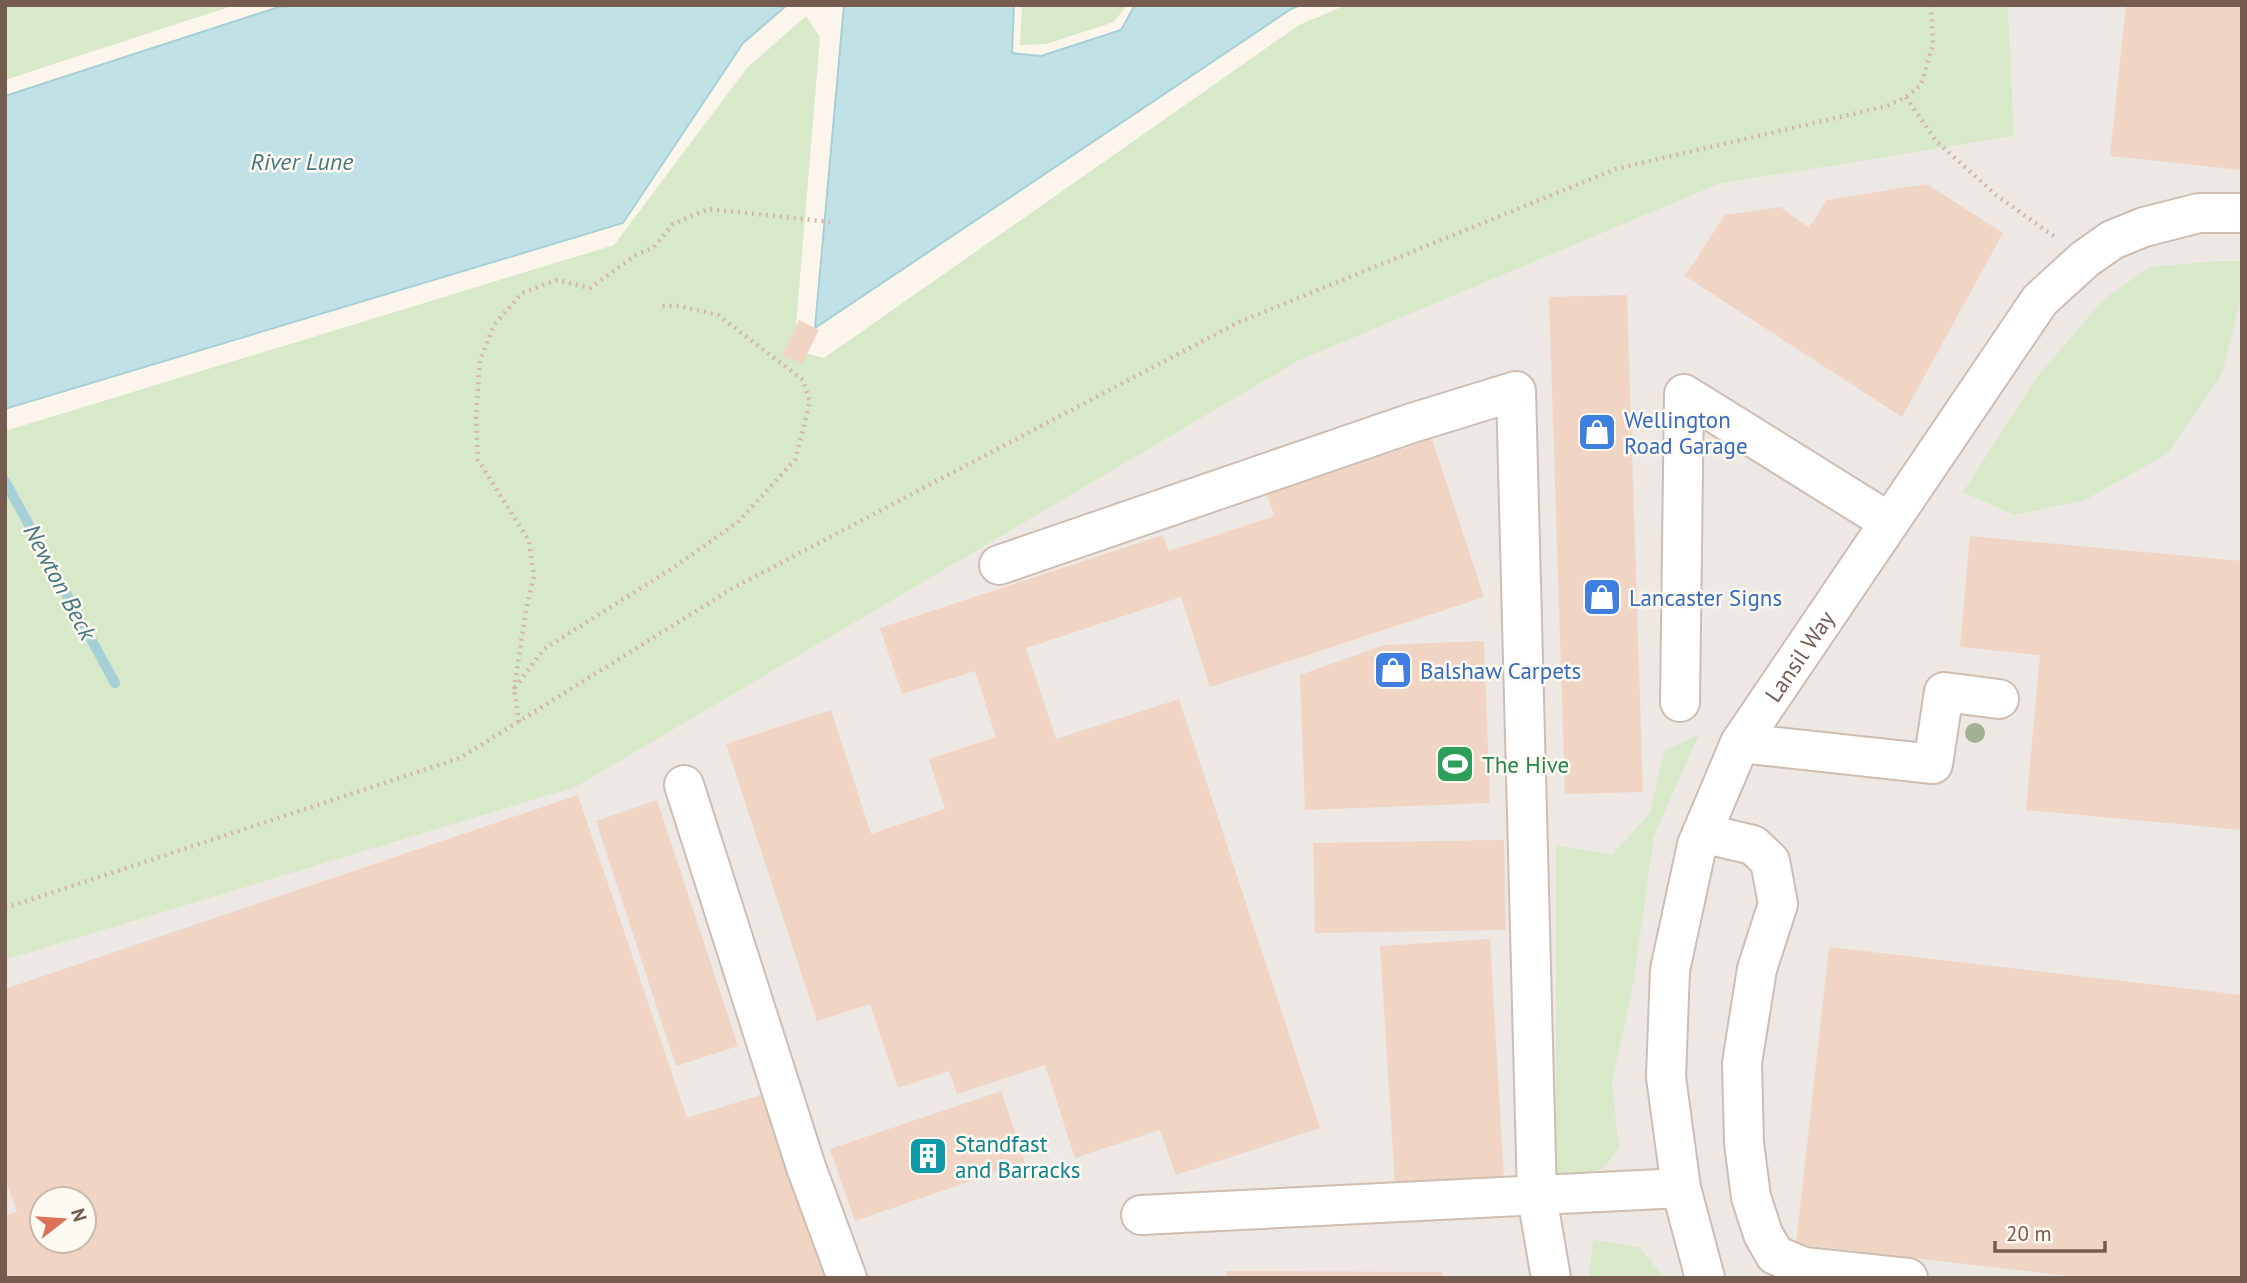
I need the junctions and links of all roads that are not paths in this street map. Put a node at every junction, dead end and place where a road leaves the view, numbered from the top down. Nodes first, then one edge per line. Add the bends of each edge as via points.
1 (2242, 214) edge
2 (1889, 522) junction
3 (999, 565) dead end
4 (1999, 699) dead end
5 (1680, 702) dead end
6 (1740, 743) junction
7 (684, 785) dead end
8 (1702, 833) junction
9 (1681, 1188) junction
10 (1537, 1197) junction
11 (1141, 1215) dead end
12 (847, 1278) edge
13 (1551, 1278) edge
14 (1705, 1278) edge
15 (1908, 1278) edge

1 - 2 street, Lansil Way via 2199,213 2144,226 2085,259 2040,300
2 - 5 street via 1684,394
2 - 6 street, Lansil Way
3 - 10 street via 1517,391
4 - 6 street via 1944,692 1933,764
6 - 8 street, Lansil Way
7 - 12 street via 806,1167
8 - 9 street, Lansil Way via 1670,970 1666,1077
8 - 15 street via 1753,845 1770,862 1778,904 1757,969 1742,1063 1744,1143 1751,1197 1763,1234 1775,1255 1804,1267
9 - 10 street
9 - 14 street, Lansil Way
10 - 11 street
10 - 13 street

